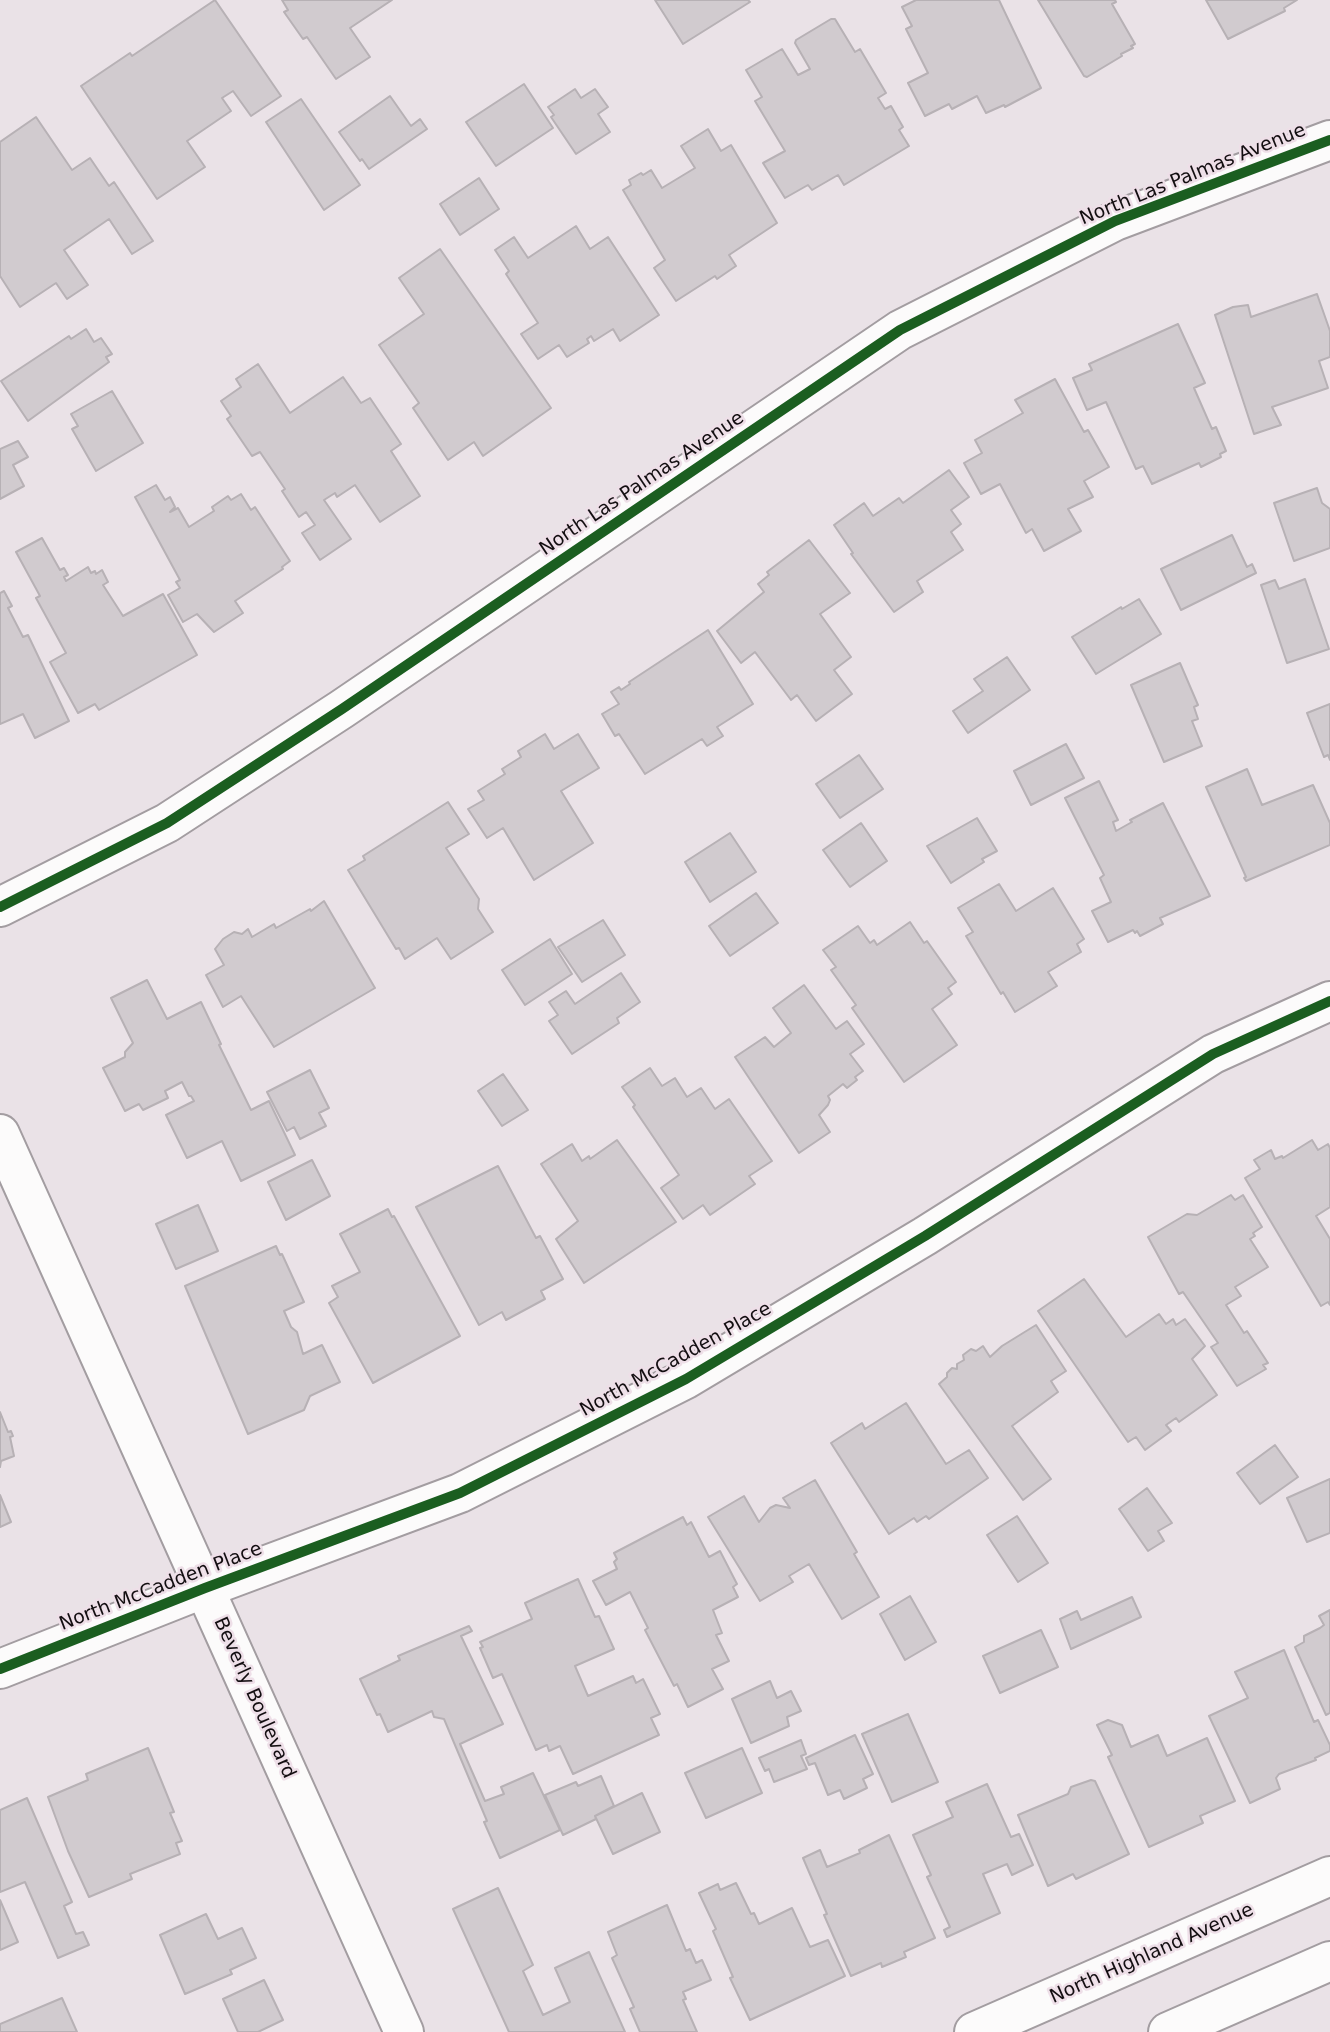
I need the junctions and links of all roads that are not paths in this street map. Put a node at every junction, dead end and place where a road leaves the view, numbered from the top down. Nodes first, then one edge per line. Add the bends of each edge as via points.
1 (1330, 139) edge
2 (0, 907) edge
3 (1330, 1001) edge
4 (0, 1133) edge
5 (205, 1588) junction
6 (0, 1669) edge
7 (1330, 1876) edge
8 (1330, 1961) edge
9 (404, 2032) edge
10 (974, 2032) edge
11 (1168, 2032) edge

1 - 2 street, North Las Palmas Avenue via 1115,221 900,330 167,823
3 - 5 street, North McCadden Place via 1213,1055 925,1237 685,1379 460,1493
4 - 5 street, Beverly Boulevard
5 - 6 street, North McCadden Place
5 - 9 street, Beverly Boulevard
7 - 10 street, North Highland Avenue
8 - 11 street

